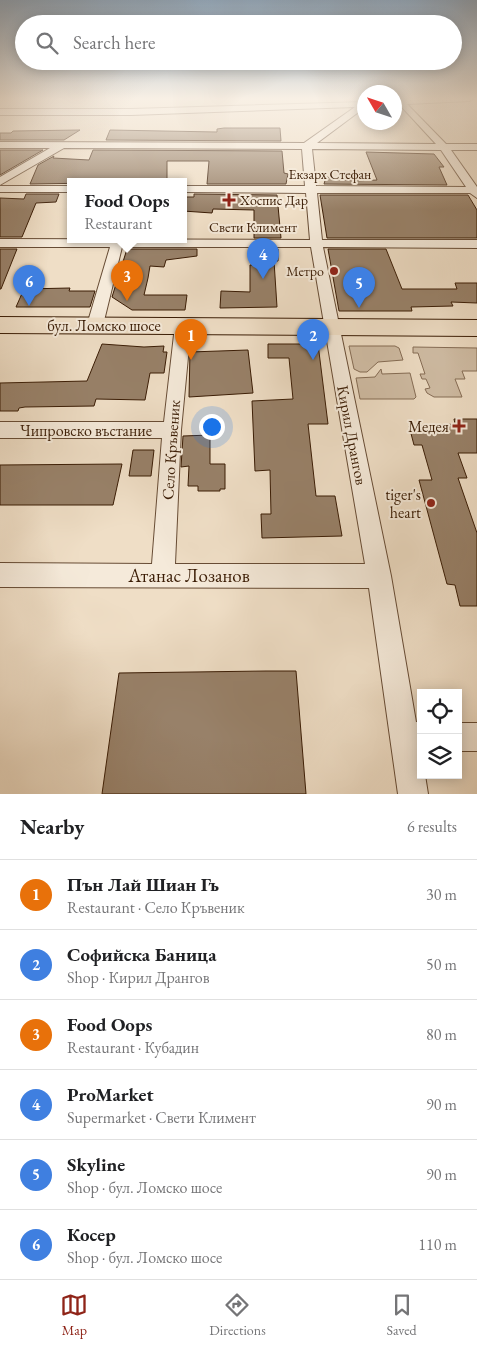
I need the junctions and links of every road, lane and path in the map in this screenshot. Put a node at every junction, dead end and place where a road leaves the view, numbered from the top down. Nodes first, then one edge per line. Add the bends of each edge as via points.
1 (320, 136) edge
2 (434, 136) edge
3 (0, 145) edge
4 (62, 145) junction
5 (307, 146) junction
6 (444, 146) junction
7 (477, 147) edge
8 (0, 182) edge
9 (0, 189) edge
10 (67, 189) edge
11 (187, 189) edge
12 (311, 189) junction
13 (476, 192) edge
14 (187, 241) edge
15 (67, 242) edge
16 (316, 242) junction
17 (0, 243) edge
18 (117, 243) edge
19 (477, 244) edge
20 (0, 325) edge
21 (95, 325) junction
22 (183, 326) junction
23 (333, 327) junction
24 (477, 328) edge
25 (0, 430) edge
26 (172, 430) junction
27 (0, 575) edge
28 (163, 575) junction
29 (379, 576) junction
30 (412, 736) edge
31 (462, 737) edge
32 (477, 737) edge
33 (412, 794) edge

1 - 5 street
2 - 6 street
3 - 4 street
4 - 5 street
4 - 8 street
5 - 6 street
5 - 12 street, Кирил Дрангов
6 - 7 street
6 - 13 street
9 - 10 street
11 - 12 street, Екзарх Стефан
12 - 13 street, Екзарх Стефан
12 - 16 street, Кирил Дрангов
14 - 16 street, Свети Климент
15 - 17 street, Свети Климент
16 - 19 street, Свети Климент
16 - 23 street, Кирил Дрангов
18 - 21 street
20 - 21 main road, бул. Ломско шосе
21 - 22 main road, бул. Ломско шосе
22 - 23 main road, бул. Ломско шосе
22 - 26 street, Село Кръвеник
23 - 24 main road, бул. Ломско шосе
23 - 29 street, Кирил Дрангов
25 - 26 street, Чипровско въстание
26 - 28 street, Село Кръвеник
27 - 28 street, Атанас Лозанов
28 - 29 street, Атанас Лозанов
29 - 30 street, Кирил Дрангов
30 - 33 street, Кирил Дрангов
31 - 32 street

